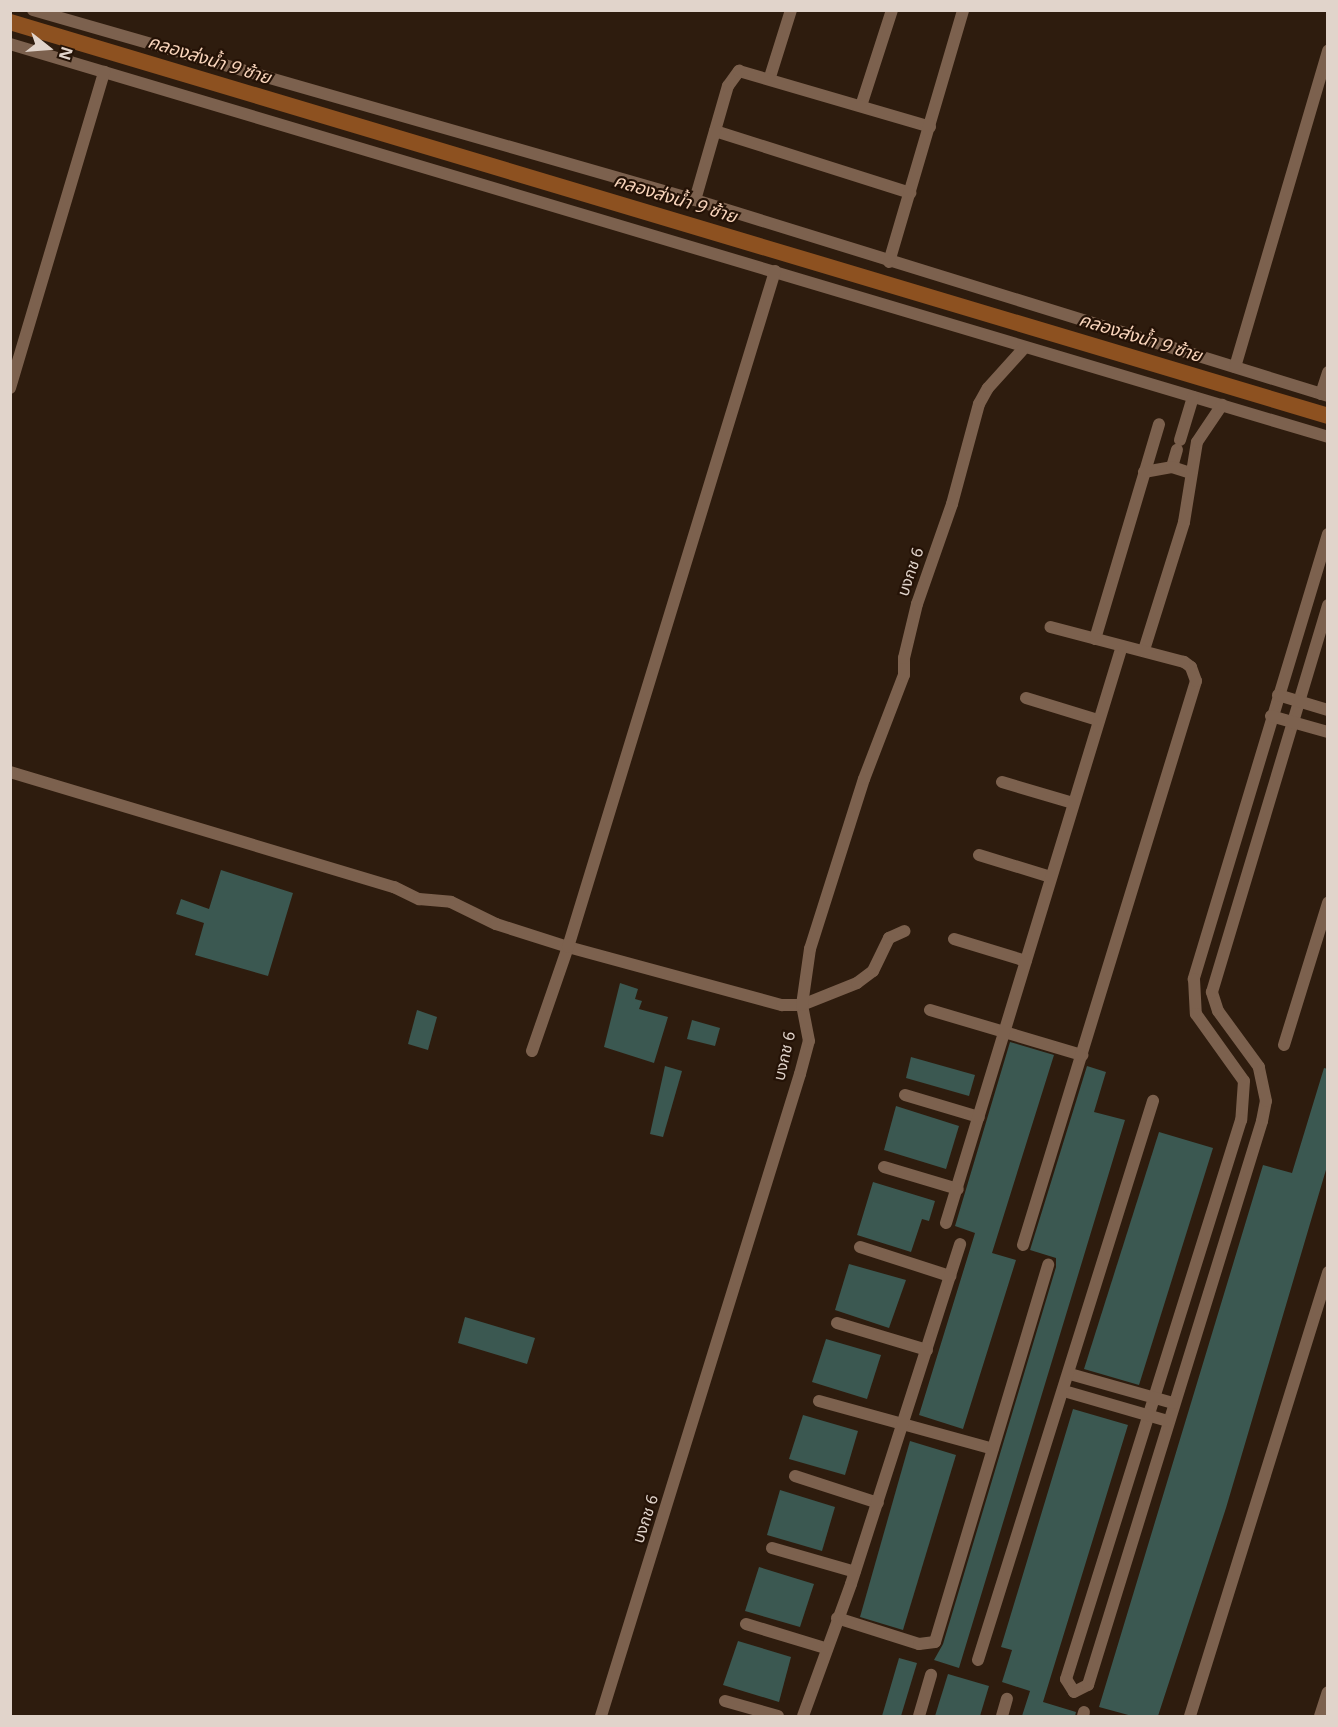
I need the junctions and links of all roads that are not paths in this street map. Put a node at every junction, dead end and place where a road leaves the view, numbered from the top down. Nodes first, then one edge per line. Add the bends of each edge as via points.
1 (33, 10) edge
2 (791, 10) edge
3 (892, 10) edge
4 (963, 10) edge
5 (10, 44) edge
6 (1328, 50) edge
7 (104, 72) junction
8 (770, 77) junction
9 (861, 106) junction
10 (930, 128) junction
11 (715, 131) junction
12 (910, 193) junction
13 (695, 200) junction
14 (889, 262) junction
15 (775, 271) junction
16 (1025, 347) junction
17 (1235, 367) junction
18 (1328, 372) edge
19 (10, 388) edge
20 (1324, 395) edge
21 (1193, 397) junction
22 (1222, 405) junction
23 (1159, 424) dead end
24 (1328, 437) edge
25 (1172, 467) junction
26 (1144, 472) junction
27 (1190, 473) junction
28 (1328, 534) edge
29 (1328, 605) edge
30 (1051, 627) dead end
31 (1095, 639) junction
32 (1122, 646) junction
33 (1144, 650) junction
34 (1278, 695) junction
35 (1026, 698) dead end
36 (1298, 702) junction
37 (1328, 710) edge
38 (1271, 716) junction
39 (1098, 720) junction
40 (1292, 722) junction
41 (1328, 732) edge
42 (10, 772) edge
43 (1002, 782) dead end
44 (1073, 803) junction
45 (979, 855) dead end
46 (1051, 877) junction
47 (1328, 903) edge
48 (905, 931) dead end
49 (954, 939) dead end
50 (568, 947) junction
51 (1026, 961) junction
52 (802, 1005) junction
53 (930, 1010) dead end
54 (1005, 1032) junction
55 (1284, 1045) dead end
56 (1243, 1048) junction
57 (532, 1051) dead end
58 (1082, 1055) junction
59 (1231, 1059) junction
60 (905, 1095) dead end
61 (1152, 1101) dead end
62 (979, 1117) junction
63 (884, 1167) dead end
64 (957, 1189) junction
65 (946, 1224) dead end
66 (960, 1244) dead end
67 (1023, 1245) dead end
68 (860, 1247) dead end
69 (1048, 1265) dead end
70 (1328, 1272) edge
71 (950, 1276) junction
72 (837, 1323) dead end
73 (927, 1350) junction
74 (1070, 1374) junction
75 (1064, 1391) junction
76 (1154, 1398) junction
77 (819, 1401) dead end
78 (1173, 1403) junction
79 (1149, 1416) junction
80 (1168, 1422) junction
81 (904, 1424) junction
82 (993, 1449) junction
83 (795, 1476) dead end
84 (878, 1503) junction
85 (772, 1548) dead end
86 (855, 1572) junction
87 (837, 1618) junction
88 (746, 1624) dead end
89 (825, 1648) junction
90 (978, 1660) dead end
91 (932, 1675) dead end
92 (1328, 1692) edge
93 (1007, 1699) dead end
94 (725, 1701) dead end
95 (601, 1716) edge
96 (778, 1716) edge
97 (803, 1716) edge
98 (919, 1716) edge
99 (1002, 1716) edge
100 (1190, 1716) edge
101 (1320, 1716) edge

1 - 13 street
2 - 8 street
3 - 9 street
4 - 10 street
5 - 7 street
6 - 17 street
7 - 15 street
7 - 19 street
8 - 9 street
8 - 11 street via 744,71 734,75
9 - 10 street
10 - 12 street
11 - 12 street
11 - 13 street
12 - 14 street
13 - 14 street
14 - 17 street
15 - 16 street
15 - 50 street
16 - 21 street
16 - 52 street, บงกช 6 via 988,388 979,404 952,504 917,604 904,658 904,675 864,779 810,949
17 - 20 street
18 - 20 street
21 - 22 street
21 - 25 street
22 - 24 street
22 - 27 street via 1204,428
23 - 26 street
25 - 26 street
25 - 27 street
26 - 31 street
27 - 33 street via 1184,522
28 - 34 street
29 - 36 street
30 - 31 street
31 - 32 street
32 - 33 street
32 - 39 street
33 - 58 street via 1184,662 1191,667 1196,681
34 - 36 street
34 - 38 street
35 - 39 street
36 - 37 street
36 - 40 street
38 - 40 street
38 - 59 street via 1194,979 1196,1014
39 - 44 street
40 - 41 street
40 - 56 street via 1212,992 1218,1011
42 - 50 street via 394,887 419,899 451,902 495,924
43 - 44 street
44 - 46 street
45 - 46 street
46 - 51 street
47 - 55 street
48 - 52 street via 885,943 866,977
49 - 51 street
50 - 52 street via 761,1000
50 - 57 street
51 - 54 street
52 - 95 street, บงกช 6 via 809,1029 800,1074
53 - 54 street
54 - 58 street
54 - 62 street
56 - 59 street
56 - 78 street via 1259,1067 1266,1101
58 - 67 street
59 - 76 street via 1244,1081 1240,1120
60 - 62 street
61 - 74 street
62 - 64 street
63 - 64 street
64 - 65 street
66 - 71 street
68 - 71 street
69 - 82 street
70 - 100 street
71 - 73 street
72 - 73 street
73 - 81 street
74 - 75 street
74 - 76 street
75 - 79 street
75 - 90 street
76 - 78 street
76 - 79 street
77 - 81 street
78 - 80 street
79 - 80 street
79 - 80 street via 1066,1679 1074,1692 1088,1685
81 - 82 street
81 - 84 street
82 - 87 street via 935,1642 919,1644
83 - 84 street
84 - 86 street
85 - 86 street
86 - 87 street
87 - 89 street
88 - 89 street
89 - 97 street
91 - 98 street
92 - 101 street
93 - 99 street
94 - 96 street

